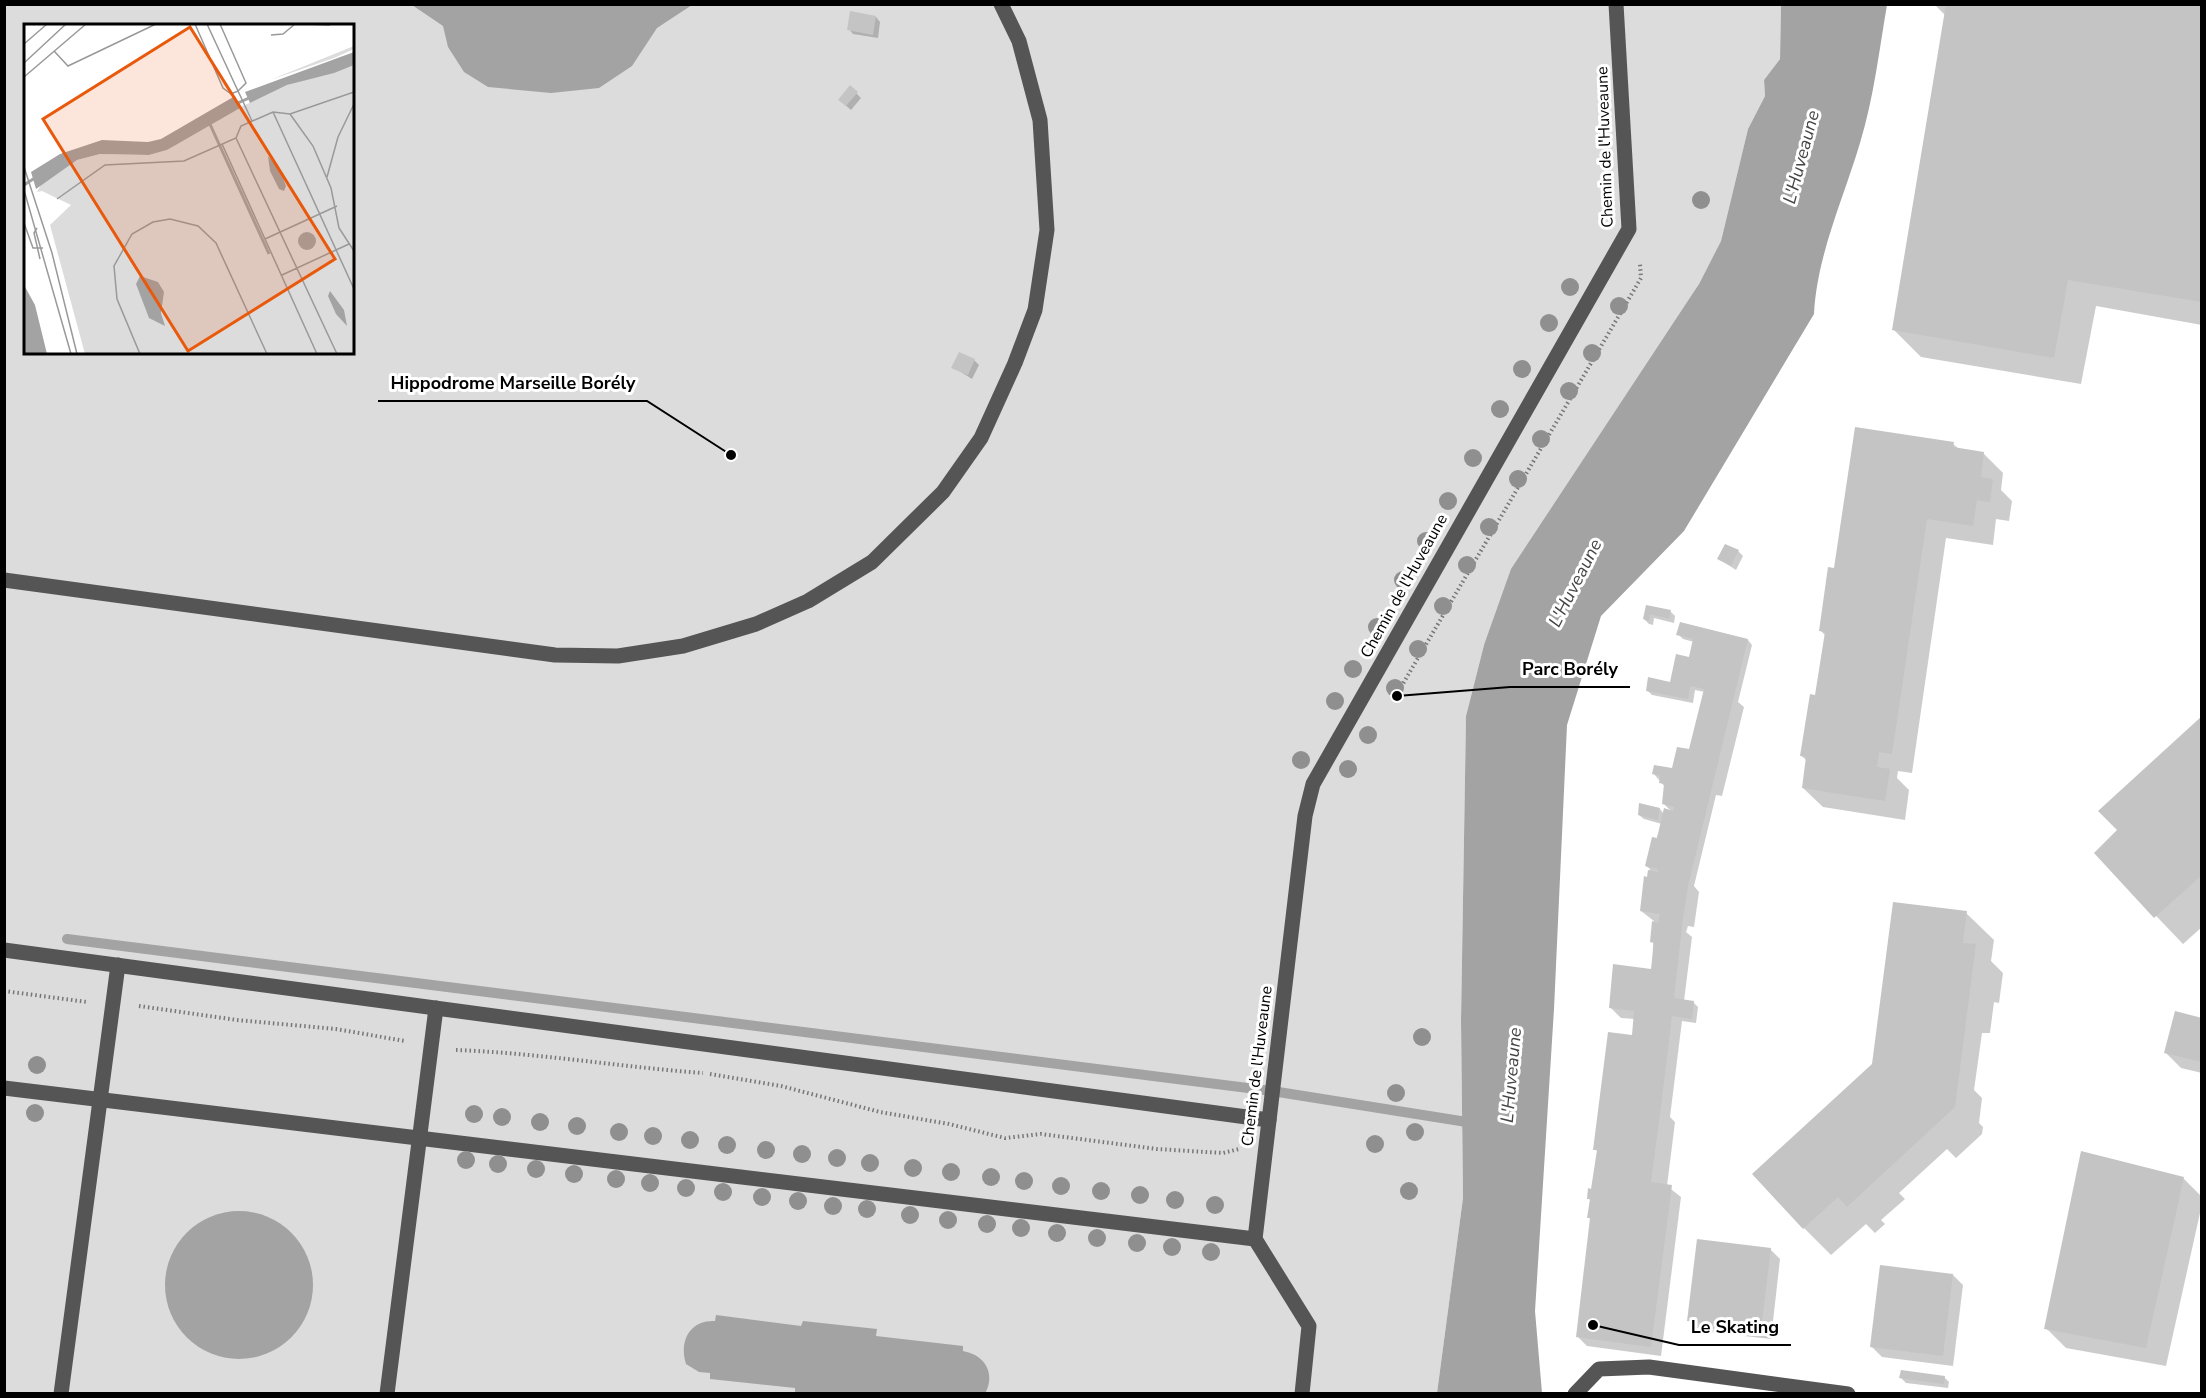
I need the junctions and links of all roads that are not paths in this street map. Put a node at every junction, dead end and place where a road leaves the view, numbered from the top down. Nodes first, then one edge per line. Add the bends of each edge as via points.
1 (1001, 4) edge
2 (1616, 4) edge
3 (4, 580) edge
4 (4, 950) edge
5 (118, 965) junction
6 (436, 1008) junction
7 (4, 1088) edge
8 (100, 1100) junction
9 (1269, 1120) junction
10 (421, 1137) junction
11 (1255, 1239) junction
12 (61, 1394) edge
13 (387, 1394) edge
14 (1302, 1394) edge
15 (1575, 1394) edge
16 (1848, 1394) edge

1 - 3 street via 1019,40 1040,120 1047,230 1035,310 981,438 943,492 872,562 808,601 756,624 682,646 618,656 555,655
2 - 9 street, Chemin de l'Huveaune via 1629,230 1313,784 1305,816
4 - 5 street
5 - 6 street
5 - 8 street
6 - 9 street
6 - 10 street
7 - 8 street
8 - 10 street
8 - 12 street
9 - 11 street, Chemin de l'Huveaune
10 - 11 street
10 - 13 street
11 - 14 street via 1308,1326
15 - 16 street via 1599,1370 1649,1367

